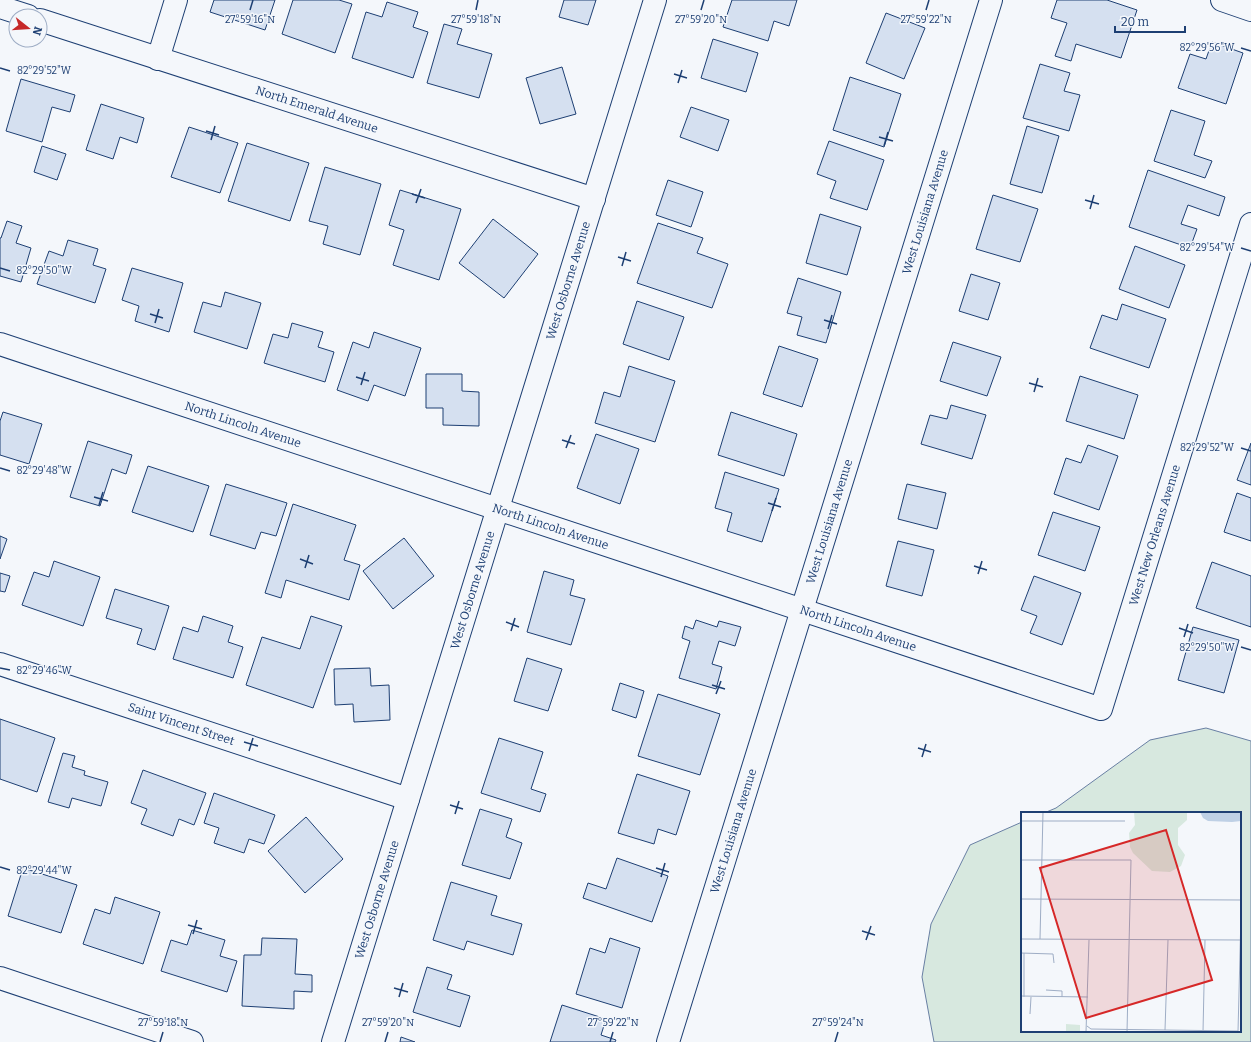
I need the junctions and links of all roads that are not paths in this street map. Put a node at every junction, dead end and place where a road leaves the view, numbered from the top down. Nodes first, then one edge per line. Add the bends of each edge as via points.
1 (176, 0) edge
2 (655, 0) edge
3 (991, 0) edge
4 (1222, 0) edge
5 (1251, 10) edge
6 (48, 23) edge
7 (158, 59) junction
8 (594, 200) junction
9 (1251, 224) edge
10 (0, 344) edge
11 (498, 508) junction
12 (802, 610) junction
13 (0, 664) edge
14 (1101, 709) joint
15 (408, 799) junction
16 (0, 978) edge
17 (192, 1042) edge
18 (332, 1042) edge
19 (668, 1042) edge

1 - 7 street
2 - 8 street, West Osborne Avenue
3 - 12 street, West Louisiana Avenue
4 - 5 street
6 - 7 street, North Emerald Avenue
7 - 8 street, North Emerald Avenue
8 - 11 street, West Osborne Avenue
9 - 14 street, West New Orleans Avenue
10 - 11 street, North Lincoln Avenue
11 - 12 street, North Lincoln Avenue
11 - 15 street, West Osborne Avenue
12 - 14 street, North Lincoln Avenue
12 - 19 street, West Louisiana Avenue
13 - 15 street, Saint Vincent Street
15 - 18 street, West Osborne Avenue
16 - 17 street

